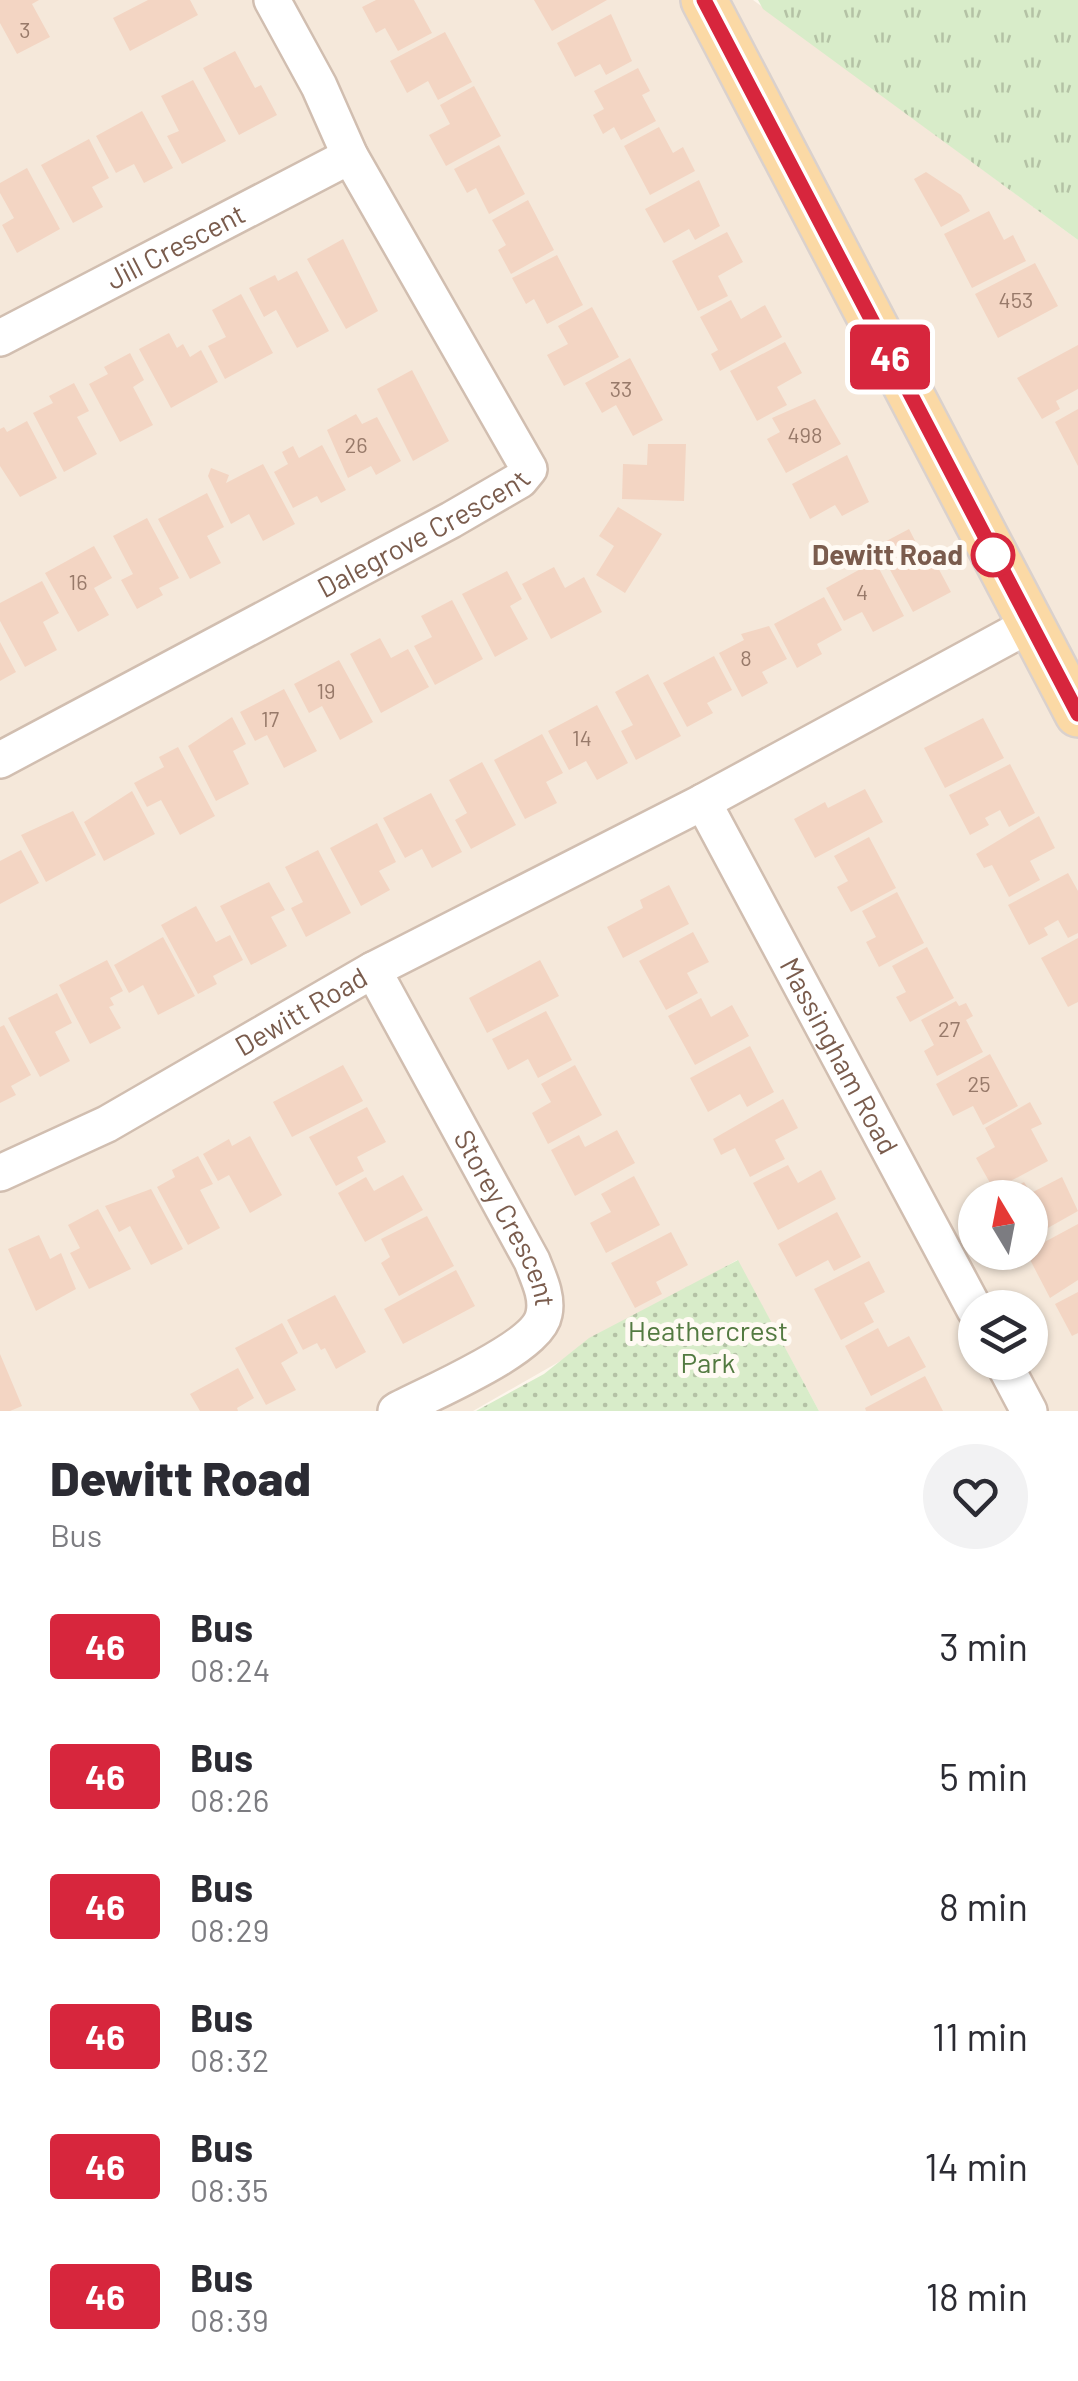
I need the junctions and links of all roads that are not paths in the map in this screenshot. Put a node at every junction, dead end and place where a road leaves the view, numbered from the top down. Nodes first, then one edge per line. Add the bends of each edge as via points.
1 (272, 0) edge
2 (704, 0) edge
3 (350, 156) junction
4 (0, 338) edge
5 (1030, 624) junction
6 (1078, 714) edge
7 (0, 760) edge
8 (703, 802) junction
9 (373, 970) junction
10 (0, 1173) edge
11 (964, 1290) edge
12 (1013, 1380) edge
13 (396, 1411) edge
14 (1029, 1411) edge

1 - 3 street, Dalegrove Crescent
2 - 5 main road
3 - 4 street, Jill Crescent
3 - 7 street, Dalegrove Crescent via 529,469 451,520
5 - 6 main road
5 - 8 street, Dewitt Road
8 - 9 street, Dewitt Road
8 - 11 street, Massingham Road
9 - 10 street, Dewitt Road via 106,1124
9 - 13 street, Storey Crescent via 544,1294 544,1317 530,1335
12 - 14 street

